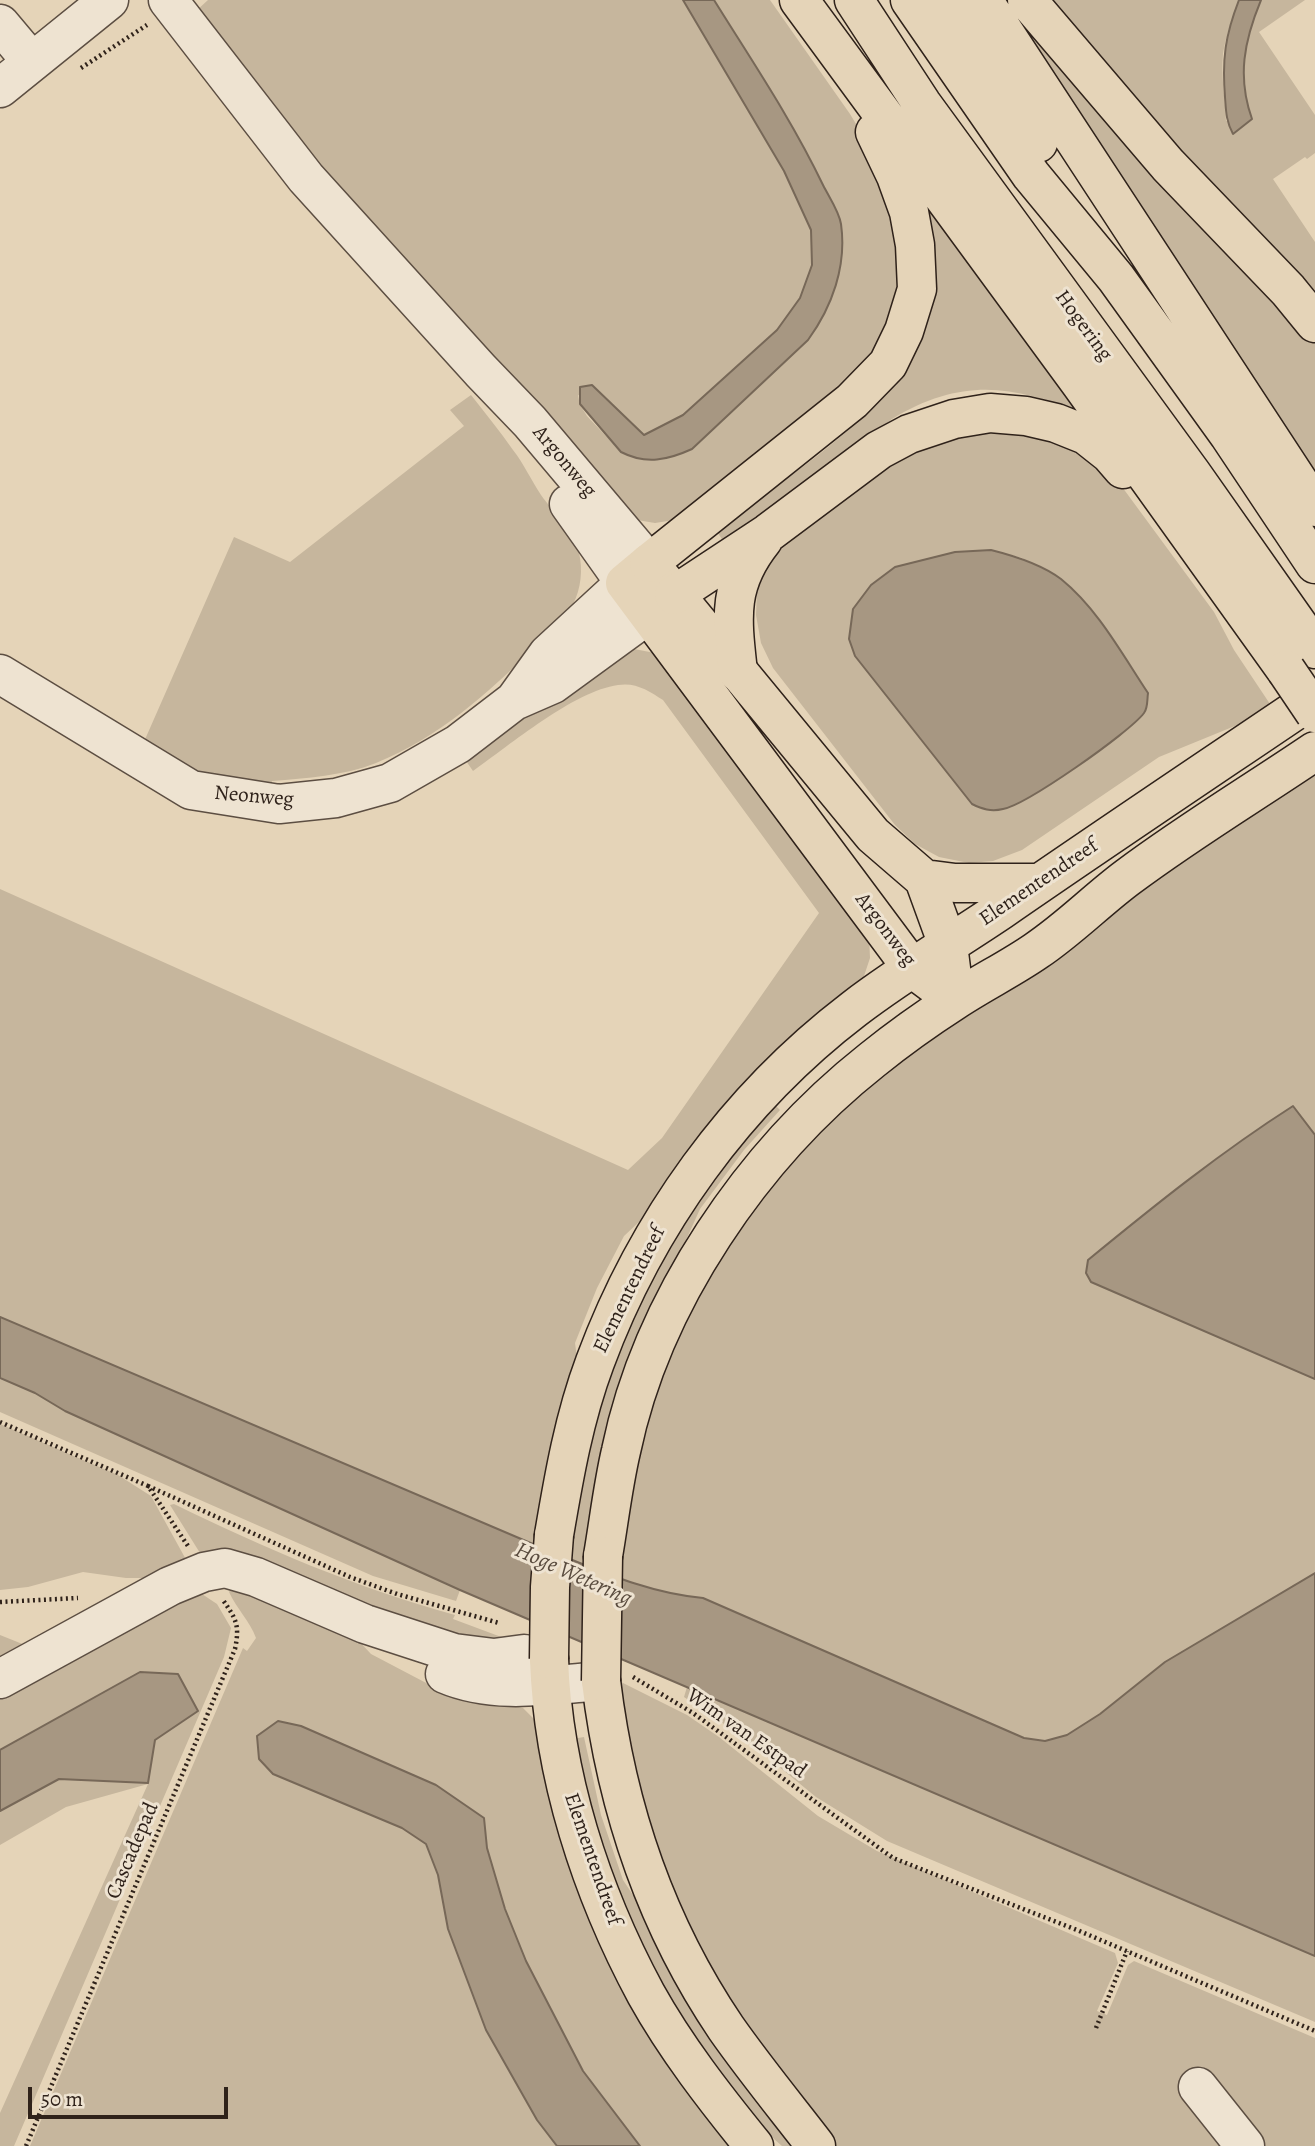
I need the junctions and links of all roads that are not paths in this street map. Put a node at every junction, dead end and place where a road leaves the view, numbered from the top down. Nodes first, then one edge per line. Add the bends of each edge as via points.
1 (109, 0) edge
2 (799, 0) edge
3 (854, 0) edge
4 (910, 0) edge
5 (951, 0) edge
6 (983, 0) edge
7 (1027, 0) edge
8 (170, 3) edge
9 (0, 24) edge
10 (839, 54) junction
11 (32, 62) junction
12 (0, 88) edge
13 (1116, 278) junction
14 (1315, 323) edge
15 (1315, 507) edge
16 (768, 533) junction
17 (1315, 564) edge
18 (1213, 565) junction
19 (637, 573) junction
20 (662, 604) junction
21 (1300, 659) edge
22 (738, 672) junction
23 (0, 674) edge
24 (1315, 697) edge
25 (514, 701) junction
26 (1315, 713) edge
27 (1315, 751) edge
28 (924, 879) junction
29 (1039, 883) junction
30 (948, 945) junction
31 (912, 968) junction
32 (954, 1000) junction
33 (550, 1672) junction
34 (611, 1676) junction
35 (0, 1679) edge
36 (1198, 2087) dead end
37 (754, 2146) edge
38 (816, 2146) edge
39 (1245, 2146) edge

1 - 11 street
2 - 10 main road
3 - 21 main road, Hogering via 922,104 1192,474
4 - 13 main road via 1031,175
5 - 13 main road
6 - 15 main road
7 - 14 main road via 1168,165
8 - 19 street, Argonweg via 306,178 530,422
9 - 11 street
10 - 18 main road
10 - 19 main road via 909,212 917,289 904,331 888,363 852,401
11 - 12 street
13 - 17 main road
16 - 18 main road via 878,450 954,419 990,413 1026,416 1086,435 1110,454
16 - 20 main road
16 - 22 main road via 748,559 736,588 733,626
18 - 21 main road
19 - 20 main road, Argonweg
19 - 25 street, Neonweg via 548,654
20 - 22 main road, Argonweg
20 - 25 street, Neonweg via 553,684
20 - 31 main road, Argonweg
21 - 26 main road, bridge
22 - 28 main road, Argonweg via 873,835
23 - 25 street, Neonweg via 191,790 279,804 336,799 390,783 458,744
24 - 29 main road, Elementendreef
27 - 32 main road via 1129,877 1037,950
28 - 29 main road
28 - 30 main road, Argonweg
29 - 30 main road, Elementendreef
30 - 31 main road, Elementendreef
30 - 32 main road, Argonweg
31 - 32 main road, Argonweg
31 - 33 main road, Elementendreef, bridge via 853,1010 781,1072 712,1150 655,1232 616,1308 576,1423 554,1535
32 - 34 main road, bridge via 872,1060 770,1158 706,1245 661,1332 621,1449 603,1556
33 - 34 street
33 - 35 street via 524,1654 494,1658 454,1653 365,1624 225,1568 170,1586
33 - 37 main road, Elementendreef via 551,1708 568,1792 613,1924 669,2031
34 - 38 main road via 607,1727 626,1813 653,1892 726,2028
36 - 39 street

